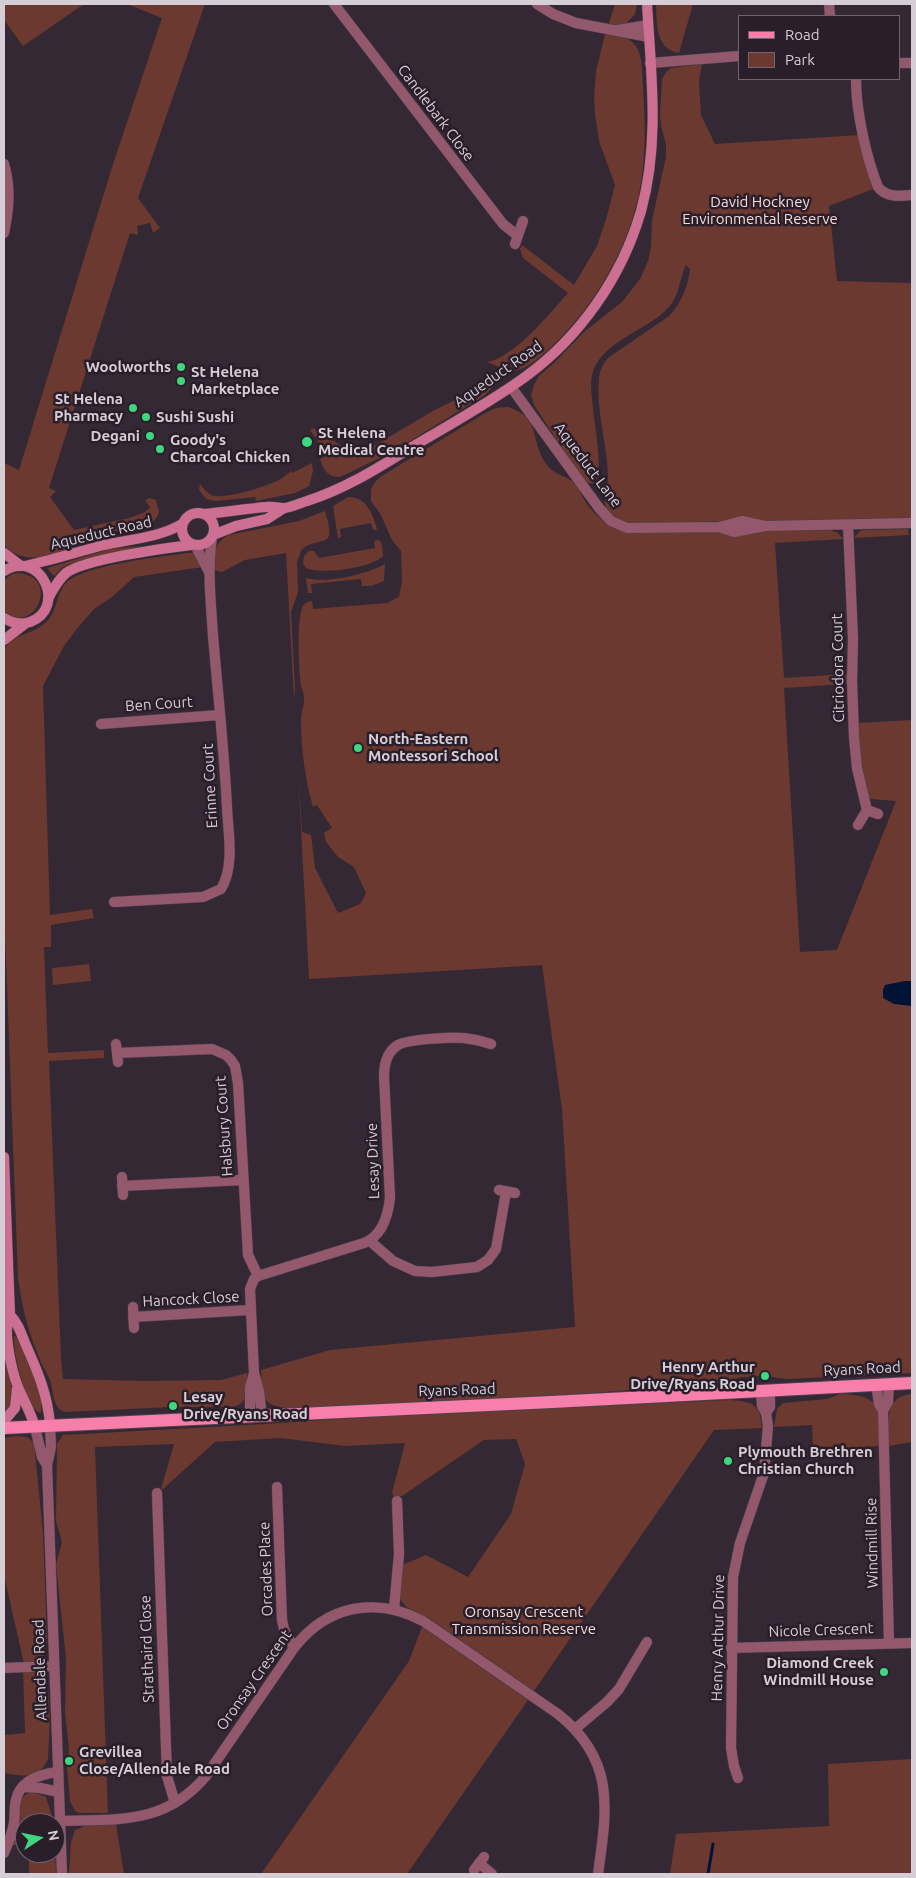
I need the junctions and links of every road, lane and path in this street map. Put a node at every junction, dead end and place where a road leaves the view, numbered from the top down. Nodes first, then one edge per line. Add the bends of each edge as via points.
1 (334, 4) edge
2 (537, 4) edge
3 (647, 4) edge
4 (648, 25) junction
5 (616, 30) junction
6 (649, 37) junction
7 (738, 56) edge
8 (650, 62) junction
9 (856, 80) edge
10 (4, 164) edge
11 (912, 195) edge
12 (523, 221) dead end
13 (4, 234) edge
14 (511, 387) junction
15 (284, 508) junction
16 (204, 514) junction
17 (182, 524) junction
18 (912, 524) edge
19 (848, 525) junction
20 (213, 536) junction
21 (193, 545) junction
22 (4, 553) edge
23 (23, 566) junction
24 (4, 571) edge
25 (209, 573) junction
26 (48, 599) junction
27 (4, 618) edge
28 (26, 622) junction
29 (4, 640) edge
30 (219, 715) junction
31 (101, 724) dead end
32 (867, 810) junction
33 (878, 814) dead end
34 (858, 824) dead end
35 (114, 902) dead end
36 (491, 1044) dead end
37 (117, 1053) dead end
38 (4, 1157) edge
39 (243, 1180) junction
40 (122, 1186) dead end
41 (507, 1192) dead end
42 (370, 1240) junction
43 (5, 1249) edge
44 (258, 1276) junction
45 (250, 1310) junction
46 (10, 1315) junction
47 (133, 1317) dead end
48 (912, 1382) edge
49 (17, 1384) junction
50 (876, 1384) junction
51 (889, 1384) junction
52 (765, 1390) junction
53 (883, 1412) junction
54 (256, 1417) junction
55 (4, 1420) edge
56 (50, 1425) junction
57 (35, 1426) junction
58 (4, 1428) edge
59 (47, 1465) junction
60 (277, 1487) dead end
61 (157, 1493) dead end
62 (397, 1501) dead end
63 (394, 1609) junction
64 (647, 1642) dead end
65 (912, 1642) edge
66 (889, 1643) junction
67 (294, 1648) junction
68 (732, 1648) junction
69 (54, 1666) junction
70 (4, 1668) edge
71 (575, 1729) junction
72 (58, 1772) junction
73 (738, 1778) dead end
74 (24, 1787) junction
75 (59, 1792) junction
76 (176, 1803) junction
77 (60, 1813) edge
78 (65, 1821) edge
79 (4, 1853) edge
80 (479, 1864) dead end
81 (492, 1874) edge
82 (598, 1874) edge

1 - 12 street, Candlebark Close via 517,240
2 - 5 street via 576,23
3 - 4 main road, Aqueduct Road
4 - 5 street
4 - 6 main road, Aqueduct Road
5 - 6 street
6 - 8 main road, Aqueduct Road
7 - 8 street
8 - 14 main road, Aqueduct Road via 653,126 650,170 626,253 598,302 576,330 551,356
9 - 11 street via 860,122 878,187 888,195
10 - 13 street via 9,201
14 - 15 main road, Aqueduct Road via 363,477 325,495
14 - 19 street, Aqueduct Lane via 599,508 621,526 719,527 734,532 765,526
15 - 16 main road, Aqueduct Road via 271,506
15 - 20 main road, Aqueduct Road via 267,520 236,526
16 - 17 main road via 189,515
16 - 20 main road via 213,522
17 - 21 main road via 182,534
17 - 23 main road, Aqueduct Road via 155,536
18 - 19 street, Aqueduct Lane
19 - 32 street, Citriodora Court via 854,737
20 - 21 main road via 204,544
20 - 25 street, Erinne Court
21 - 25 street, Erinne Court
21 - 26 main road, Aqueduct Road via 132,554 77,568 61,578
22 - 23 main road
23 - 24 main road, Aqueduct Road
23 - 26 main road via 35,570 44,580
25 - 30 street, Erinne Court
26 - 28 main road, Aqueduct Road via 39,616
27 - 28 main road via 15,623
28 - 29 main road, Aqueduct Road
30 - 31 street, Ben Court
30 - 35 street, Erinne Court via 228,838 224,883 216,892 203,897
32 - 33 street
32 - 34 street
36 - 42 street, Lesay Drive via 462,1038 413,1041 397,1046 388,1056 384,1076 390,1198 383,1225
37 - 39 street, Halsbury Court via 204,1048 220,1051 231,1060 238,1083
38 - 43 main road
39 - 40 street
39 - 44 street, Halsbury Court via 248,1255
41 - 42 street via 496,1249 477,1267 415,1271 393,1261
42 - 44 street
43 - 46 main road
44 - 45 street via 250,1289
45 - 47 street, Hancock Close
45 - 54 street via 254,1373 258,1386
46 - 49 main road via 7,1334
46 - 56 main road via 17,1322 40,1374
48 - 51 main road, Ryans Road
49 - 55 main road via 16,1406
49 - 57 main road
50 - 51 main road, Ryans Road
50 - 52 main road, Ryans Road
50 - 53 street, Windmill Rise
51 - 53 street, Windmill Rise via 888,1402
52 - 54 main road, Ryans Road
52 - 68 street, Henry Arthur Drive via 770,1407 766,1413 768,1442 764,1473 740,1543 733,1577
53 - 66 street, Windmill Rise
54 - 56 main road, Ryans Road
56 - 57 main road, Ryans Road
56 - 59 street, Allendale Road via 52,1447
57 - 58 main road, Ryans Road
57 - 59 street, Allendale Road
59 - 69 street, Allendale Road
60 - 67 street, Orcades Place via 282,1620
61 - 76 street, Strathaird Close via 167,1776
62 - 63 street via 399,1554
63 - 67 street, Oronsay Crescent via 356,1608 334,1614 317,1624
63 - 71 street, Oronsay Crescent via 423,1621
64 - 71 street via 613,1696
65 - 66 street, Nicole Crescent
66 - 68 street, Nicole Crescent
67 - 76 street, Oronsay Crescent via 206,1776
68 - 73 street, Henry Arthur Drive via 731,1748
69 - 70 street
69 - 72 street, Allendale Road
71 - 82 street, Oronsay Crescent via 598,1766 605,1793 606,1816
72 - 74 street via 33,1778
72 - 75 street, Allendale Road
74 - 75 street
74 - 79 street via 18,1794 13,1830
75 - 77 street, Allendale Road
76 - 78 street, Oronsay Crescent via 139,1816
80 - 81 street

